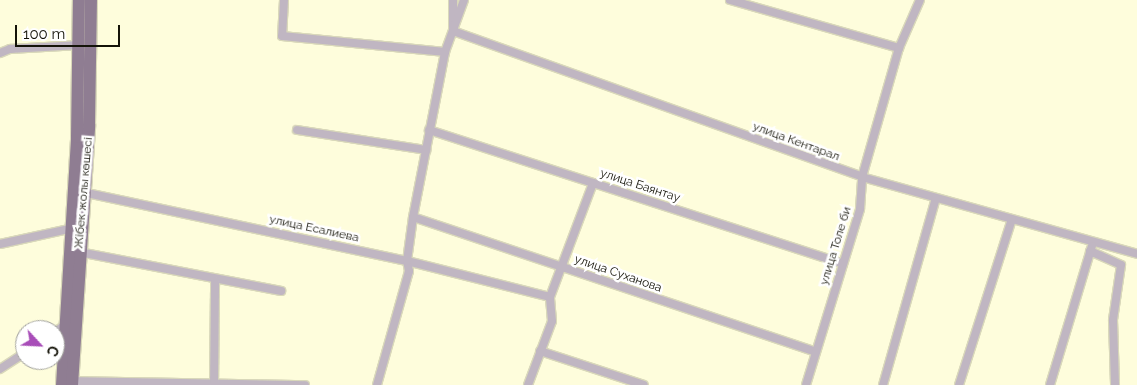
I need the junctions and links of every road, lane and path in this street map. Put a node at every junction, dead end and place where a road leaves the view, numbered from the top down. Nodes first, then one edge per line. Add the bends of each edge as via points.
1 (79, 0) edge
2 (91, 0) edge
3 (284, 0) edge
4 (453, 0) edge
5 (464, 0) edge
6 (730, 0) edge
7 (920, 0) edge
8 (454, 31) junction
9 (80, 45) junction
10 (899, 48) junction
11 (444, 52) junction
12 (0, 53) edge
13 (297, 130) dead end
14 (430, 130) junction
15 (426, 150) junction
16 (862, 177) junction
17 (593, 183) junction
18 (78, 191) junction
19 (936, 198) junction
20 (413, 217) junction
21 (1012, 219) junction
22 (69, 229) junction
23 (1093, 242) junction
24 (0, 244) edge
25 (1090, 251) junction
26 (79, 252) junction
27 (1137, 254) edge
28 (407, 261) junction
29 (843, 264) junction
30 (563, 267) junction
31 (215, 281) junction
32 (281, 291) dead end
33 (550, 297) junction
34 (61, 320) edge
35 (540, 351) junction
36 (816, 352) junction
37 (15, 359) edge
38 (65, 359) edge
39 (0, 369) edge
40 (69, 384) edge
41 (214, 384) edge
42 (305, 385) edge
43 (377, 385) edge
44 (528, 385) edge
45 (644, 385) edge
46 (806, 385) edge
47 (883, 385) edge
48 (959, 385) edge
49 (1050, 385) edge
50 (1115, 385) edge

1 - 9 main road, Жібек жолы көшесі
2 - 18 main road, Жібек жолы көшесі via 89,126
3 - 11 street via 282,36
4 - 8 street
5 - 8 street
6 - 10 street
7 - 10 street, улица Толе би
8 - 11 street
8 - 16 street, улица Кентарал
9 - 12 street via 10,49
9 - 18 main road, Жібек жолы көшесі
10 - 16 street, улица Толе би
11 - 14 street
13 - 15 street
14 - 15 street
14 - 17 street, улица Баянтау
15 - 20 street
16 - 19 street, улица Кентарал
16 - 29 street, улица Толе би via 860,210
17 - 29 street, улица Баянтау
17 - 30 street
18 - 22 main road, Жібек жолы көшесі
18 - 26 main road, Жібек жолы көшесі
18 - 28 street, улица Есалиева
19 - 21 street, улица Кентарал
19 - 47 street
20 - 28 street
20 - 30 street, улица Суханова
21 - 23 street, улица Кентарал
21 - 48 street
22 - 24 street
22 - 34 main road, Жібек жолы көшесі
23 - 25 street
23 - 27 street, улица Кентарал
25 - 49 street
25 - 50 street via 1121,265 1113,320
26 - 31 street
26 - 40 main road, Жібек жолы көшесі
28 - 33 street, улица Есалиева
28 - 43 street via 409,271
29 - 36 street, улица Толе би
30 - 33 street
30 - 36 street, улица Суханова
31 - 32 street
31 - 41 street
33 - 35 street via 552,321
35 - 44 street
35 - 45 street
36 - 46 street, улица Толе би
37 - 39 street
38 - 40 main road, Жібек жолы көшесі
40 - 41 street
41 - 42 street

